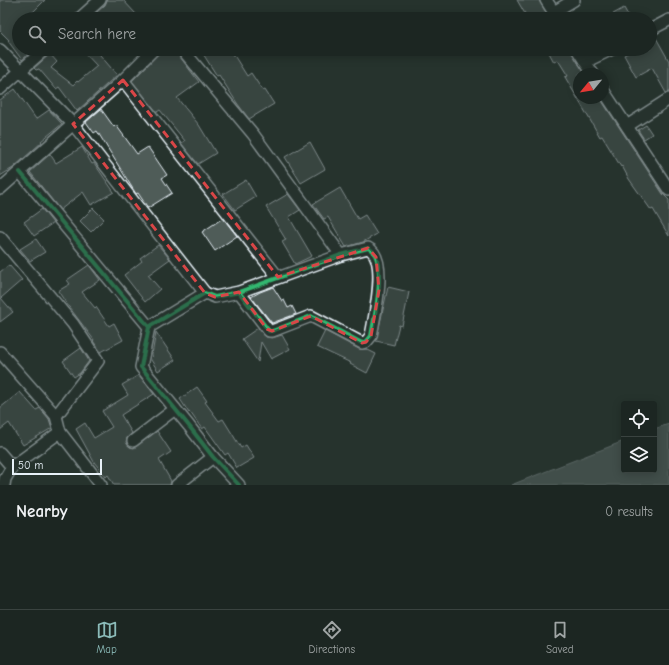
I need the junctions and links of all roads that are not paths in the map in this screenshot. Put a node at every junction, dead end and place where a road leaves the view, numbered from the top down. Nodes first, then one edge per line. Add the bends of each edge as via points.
1 (100, 0) edge
2 (546, 0) edge
3 (574, 0) edge
4 (87, 12) edge
5 (554, 12) edge
6 (560, 12) edge
7 (669, 20) edge
8 (657, 26) edge
9 (0, 50) edge
10 (37, 56) edge
11 (147, 56) edge
12 (188, 56) edge
13 (581, 56) edge
14 (597, 56) edge
15 (585, 62) junction
16 (589, 68) edge
17 (20, 71) junction
18 (123, 80) junction
19 (0, 89) edge
20 (609, 99) edge
21 (669, 99) edge
22 (73, 124) junction
23 (626, 126) junction
24 (20, 172) junction
25 (668, 185) edge
26 (0, 189) edge
27 (0, 237) edge
28 (341, 255) junction
29 (278, 278) junction
30 (239, 292) junction
31 (205, 293) junction
32 (149, 327) junction
33 (0, 352) edge
34 (175, 409) junction
35 (56, 416) junction
36 (60, 432) junction
37 (133, 441) dead end
38 (0, 453) edge
39 (213, 457) junction
40 (12, 467) junction
41 (4, 485) edge
42 (101, 485) edge
43 (177, 485) edge
44 (239, 485) edge

1 - 4 street
2 - 5 street
3 - 6 street
7 - 8 street
9 - 17 street
10 - 17 street
11 - 18 street
12 - 28 street via 253,134
13 - 15 street
14 - 15 street
15 - 16 street
17 - 19 street
17 - 22 street
18 - 22 street
18 - 29 street
20 - 23 street
21 - 23 street
22 - 24 street
22 - 31 street
23 - 25 street
24 - 26 street
24 - 32 street
27 - 35 street via 73,324 98,361
28 - 29 street
28 - 30 street via 368,248 376,257 379,272 378,290 371,336 366,342 362,343 311,316 269,331
29 - 30 street
30 - 31 street via 215,297
31 - 32 street
32 - 34 street via 141,367
33 - 35 street
34 - 37 street
34 - 39 street
35 - 36 street
36 - 40 street
36 - 42 street
38 - 40 street
39 - 43 street
39 - 44 street
40 - 41 street

